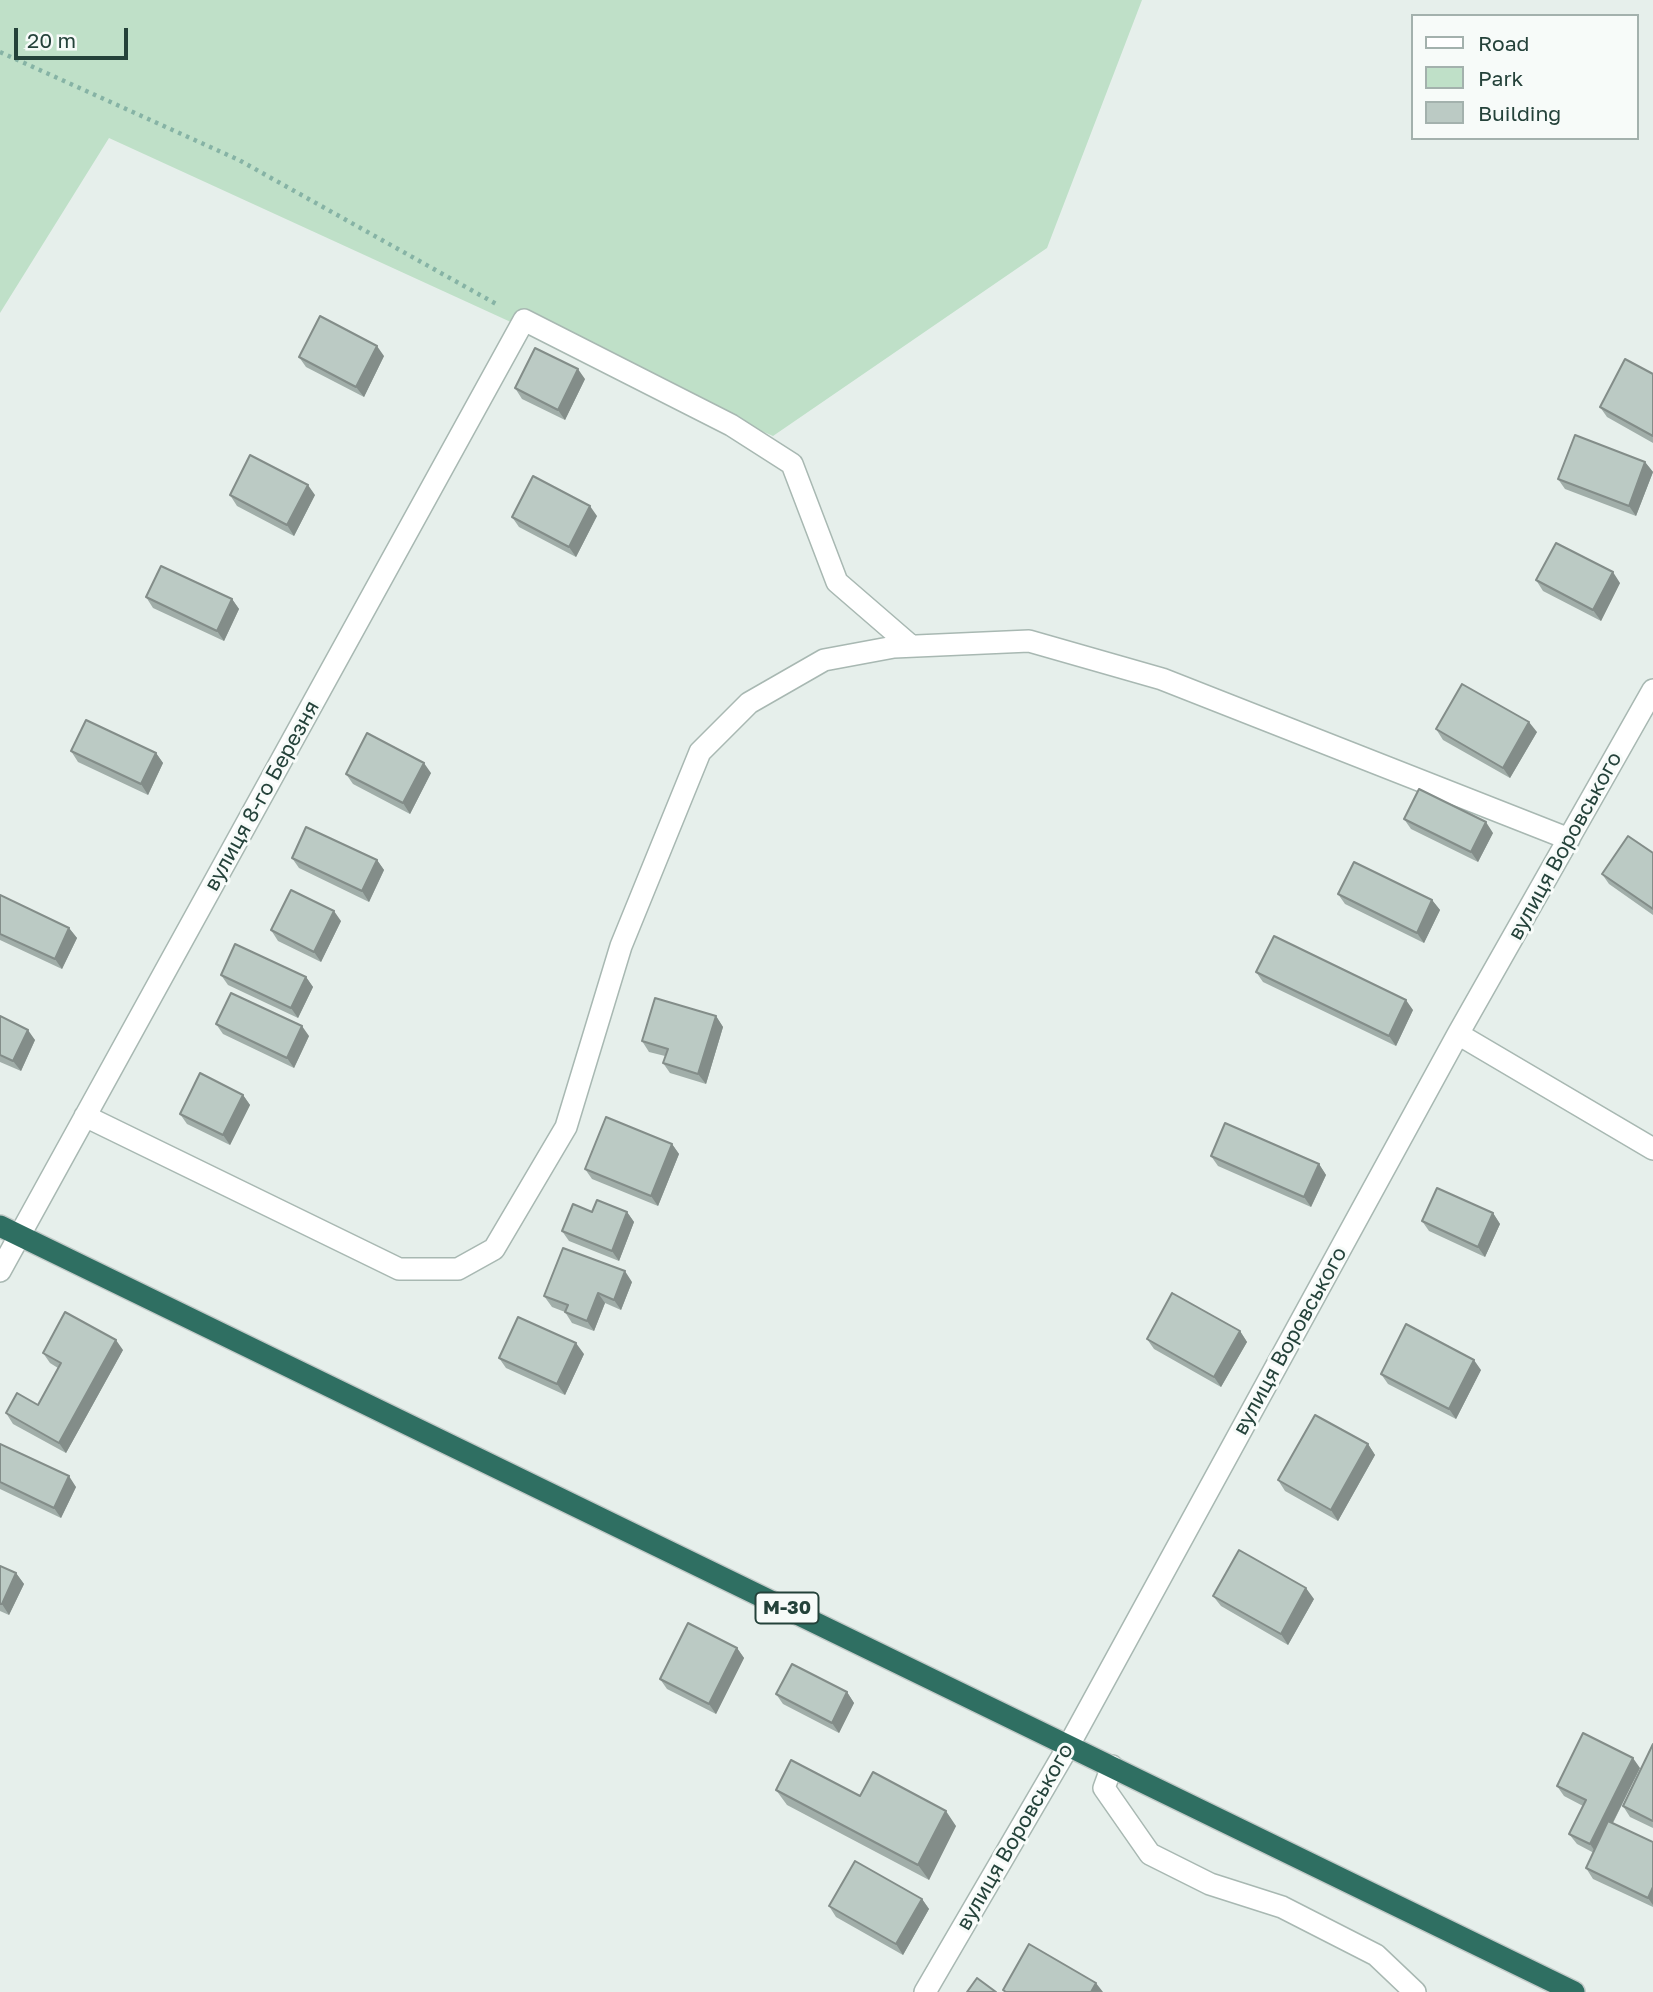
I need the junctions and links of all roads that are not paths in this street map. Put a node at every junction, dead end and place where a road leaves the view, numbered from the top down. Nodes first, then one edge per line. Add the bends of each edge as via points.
1 (911, 646) junction
2 (1653, 690) edge
3 (1569, 839) junction
4 (1458, 1034) junction
5 (85, 1116) junction
6 (1653, 1149) edge
7 (0, 1226) edge
8 (20, 1236) junction
9 (0, 1271) edge
10 (1069, 1745) junction
11 (1112, 1766) junction
12 (925, 1992) edge
13 (1415, 1992) edge
14 (1574, 1992) edge

1 - 3 street via 1029,641 1162,679
1 - 5 street via 824,660 750,703 700,752 621,946 566,1128 494,1249 458,1269 399,1269
1 - 5 street, вулиця 8-го Березня via 837,582 793,464 731,425 524,320
2 - 3 street, вулиця Воровського
3 - 4 street, вулиця Воровського
4 - 6 street
4 - 10 street, вулиця Воровського
5 - 8 street, вулиця 8-го Березня
7 - 8 highway, М-30
8 - 9 street, вулиця 8-го Березня
8 - 10 highway, М-30
10 - 11 highway, М-30
10 - 12 street, вулиця Воровського
11 - 13 street via 1104,1788 1150,1854 1210,1884 1282,1907 1376,1955
11 - 14 highway, М-30

